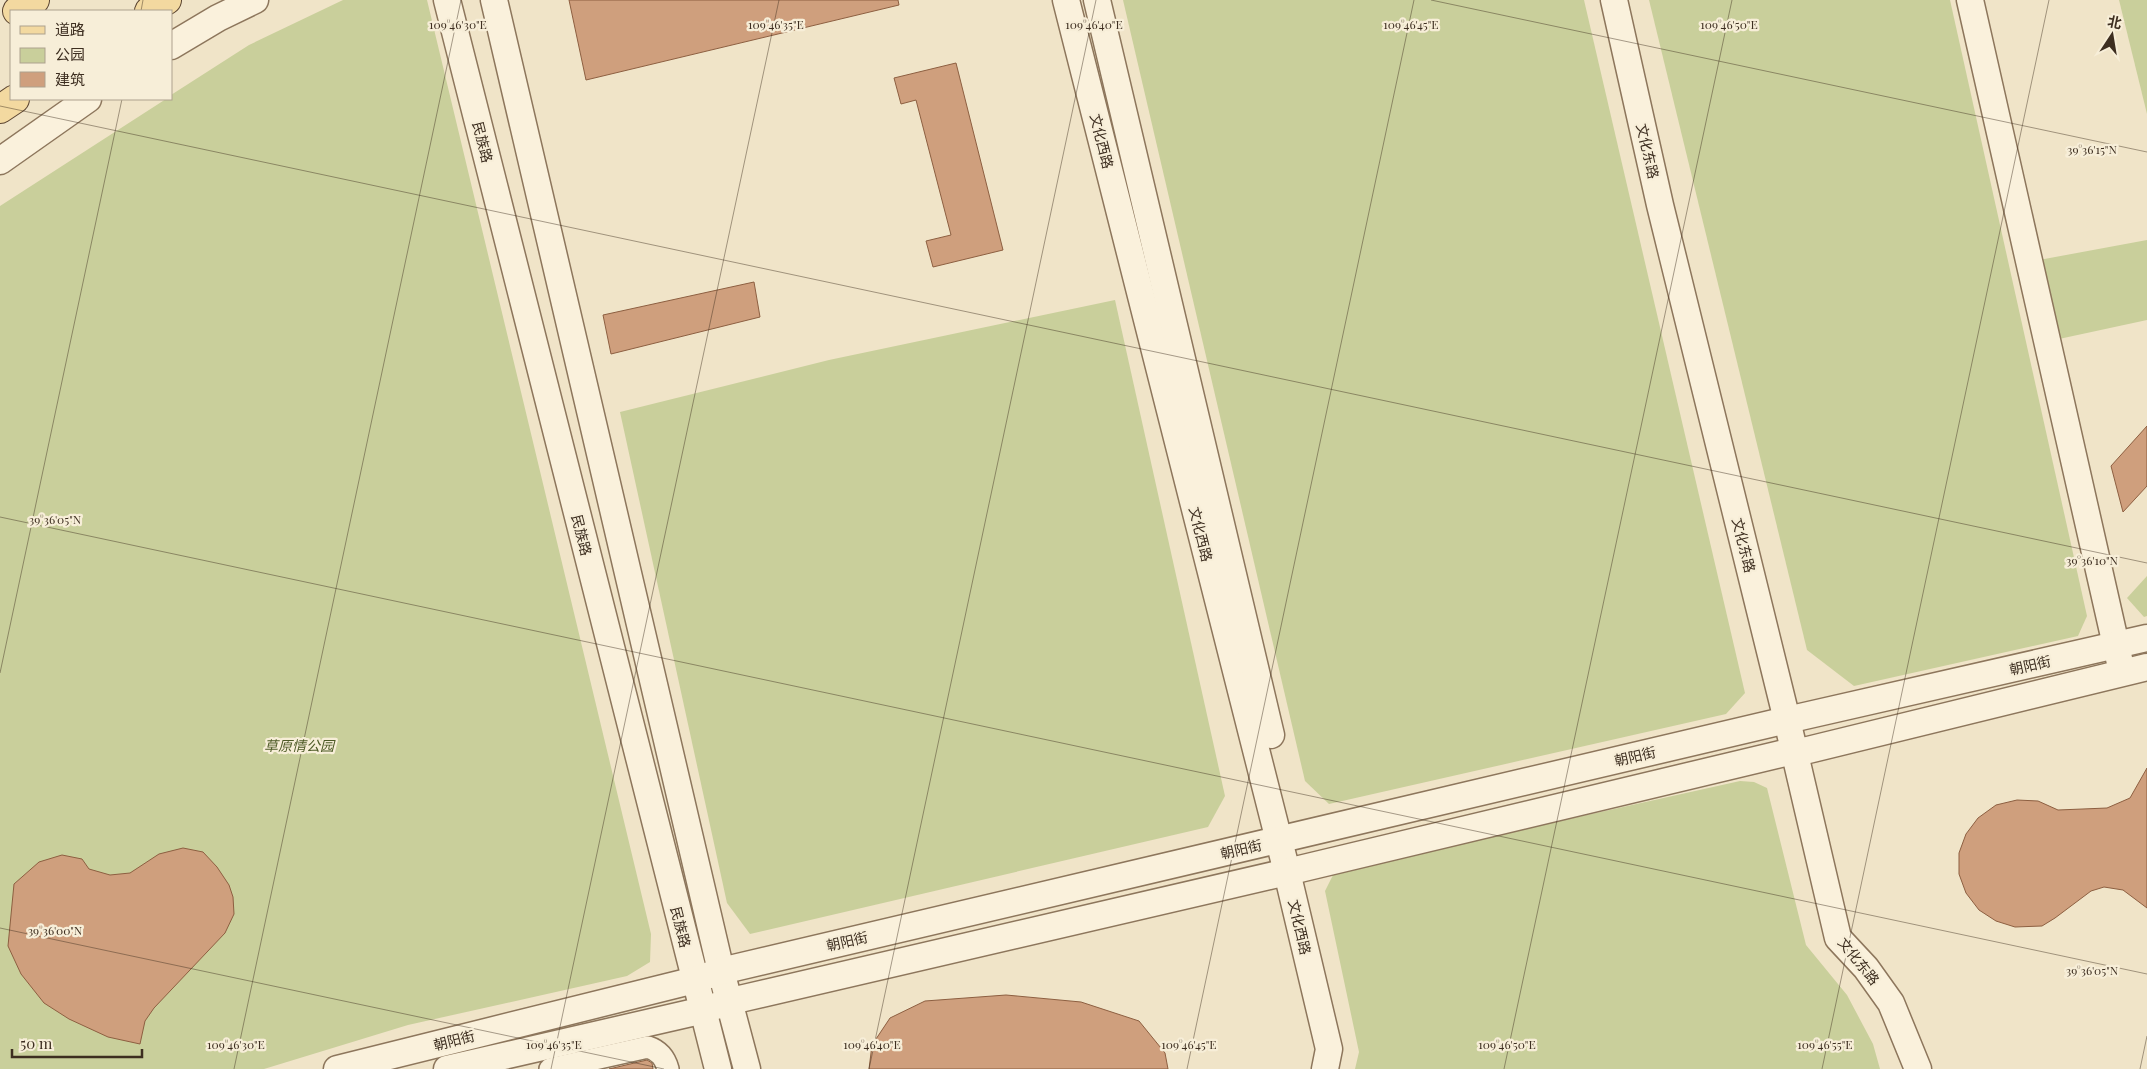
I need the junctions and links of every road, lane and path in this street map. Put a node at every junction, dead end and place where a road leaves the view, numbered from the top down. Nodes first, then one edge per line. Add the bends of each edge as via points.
1 (35, 0) edge
2 (167, 0) edge
3 (255, 0) edge
4 (447, 0) edge
5 (494, 0) edge
6 (1066, 0) edge
7 (1097, 0) edge
8 (1614, 0) edge
9 (1628, 0) edge
10 (1970, 0) edge
11 (19, 10) edge
12 (151, 10) edge
13 (172, 45) edge
14 (14, 100) edge
15 (87, 100) edge
16 (0, 109) edge
17 (0, 161) edge
18 (2147, 638) edge
19 (2116, 645) junction
20 (2135, 670) edge
21 (1794, 719) junction
22 (1800, 751) junction
23 (1287, 838) junction
24 (1295, 870) junction
25 (721, 971) junction
26 (695, 980) junction
27 (731, 1001) junction
28 (704, 1010) junction
29 (337, 1069) edge
30 (447, 1069) edge
31 (550, 1069) edge
32 (668, 1069) edge
33 (718, 1069) edge
34 (747, 1069) edge
35 (1325, 1069) edge
36 (1340, 1069) edge
37 (1918, 1069) edge
38 (1930, 1069) edge

1 - 11 main road
2 - 12 main road
3 - 13 street
4 - 26 street, 民族路
5 - 25 street
6 - 23 street, 文化西路
7 - 23 street, 文化西路
8 - 21 street, 文化东路 via 1660,205
9 - 21 street, 文化东路
10 - 19 street
14 - 16 main road
15 - 17 street
18 - 19 street, 朝阳街
19 - 20 street
19 - 21 street, 朝阳街
20 - 22 street, 朝阳街
21 - 22 street, 文化东路
21 - 23 street, 朝阳街
22 - 24 street, 朝阳街
22 - 37 street, 文化东路 via 1838,938 1892,1003
22 - 38 street, 文化东路 via 1845,917 1909,1013
23 - 24 street, 文化西路
23 - 25 street, 朝阳街
24 - 27 street, 朝阳街
24 - 35 street, 文化西路 via 1329,1049
24 - 36 street, 文化西路 via 1344,1046
25 - 26 street, 朝阳街
25 - 27 street
26 - 28 street, 民族路
26 - 29 street, 朝阳街
27 - 28 street, 朝阳街
27 - 34 street
28 - 30 street, 朝阳街
28 - 33 street, 民族路
31 - 32 street via 648,1047 665,1059

